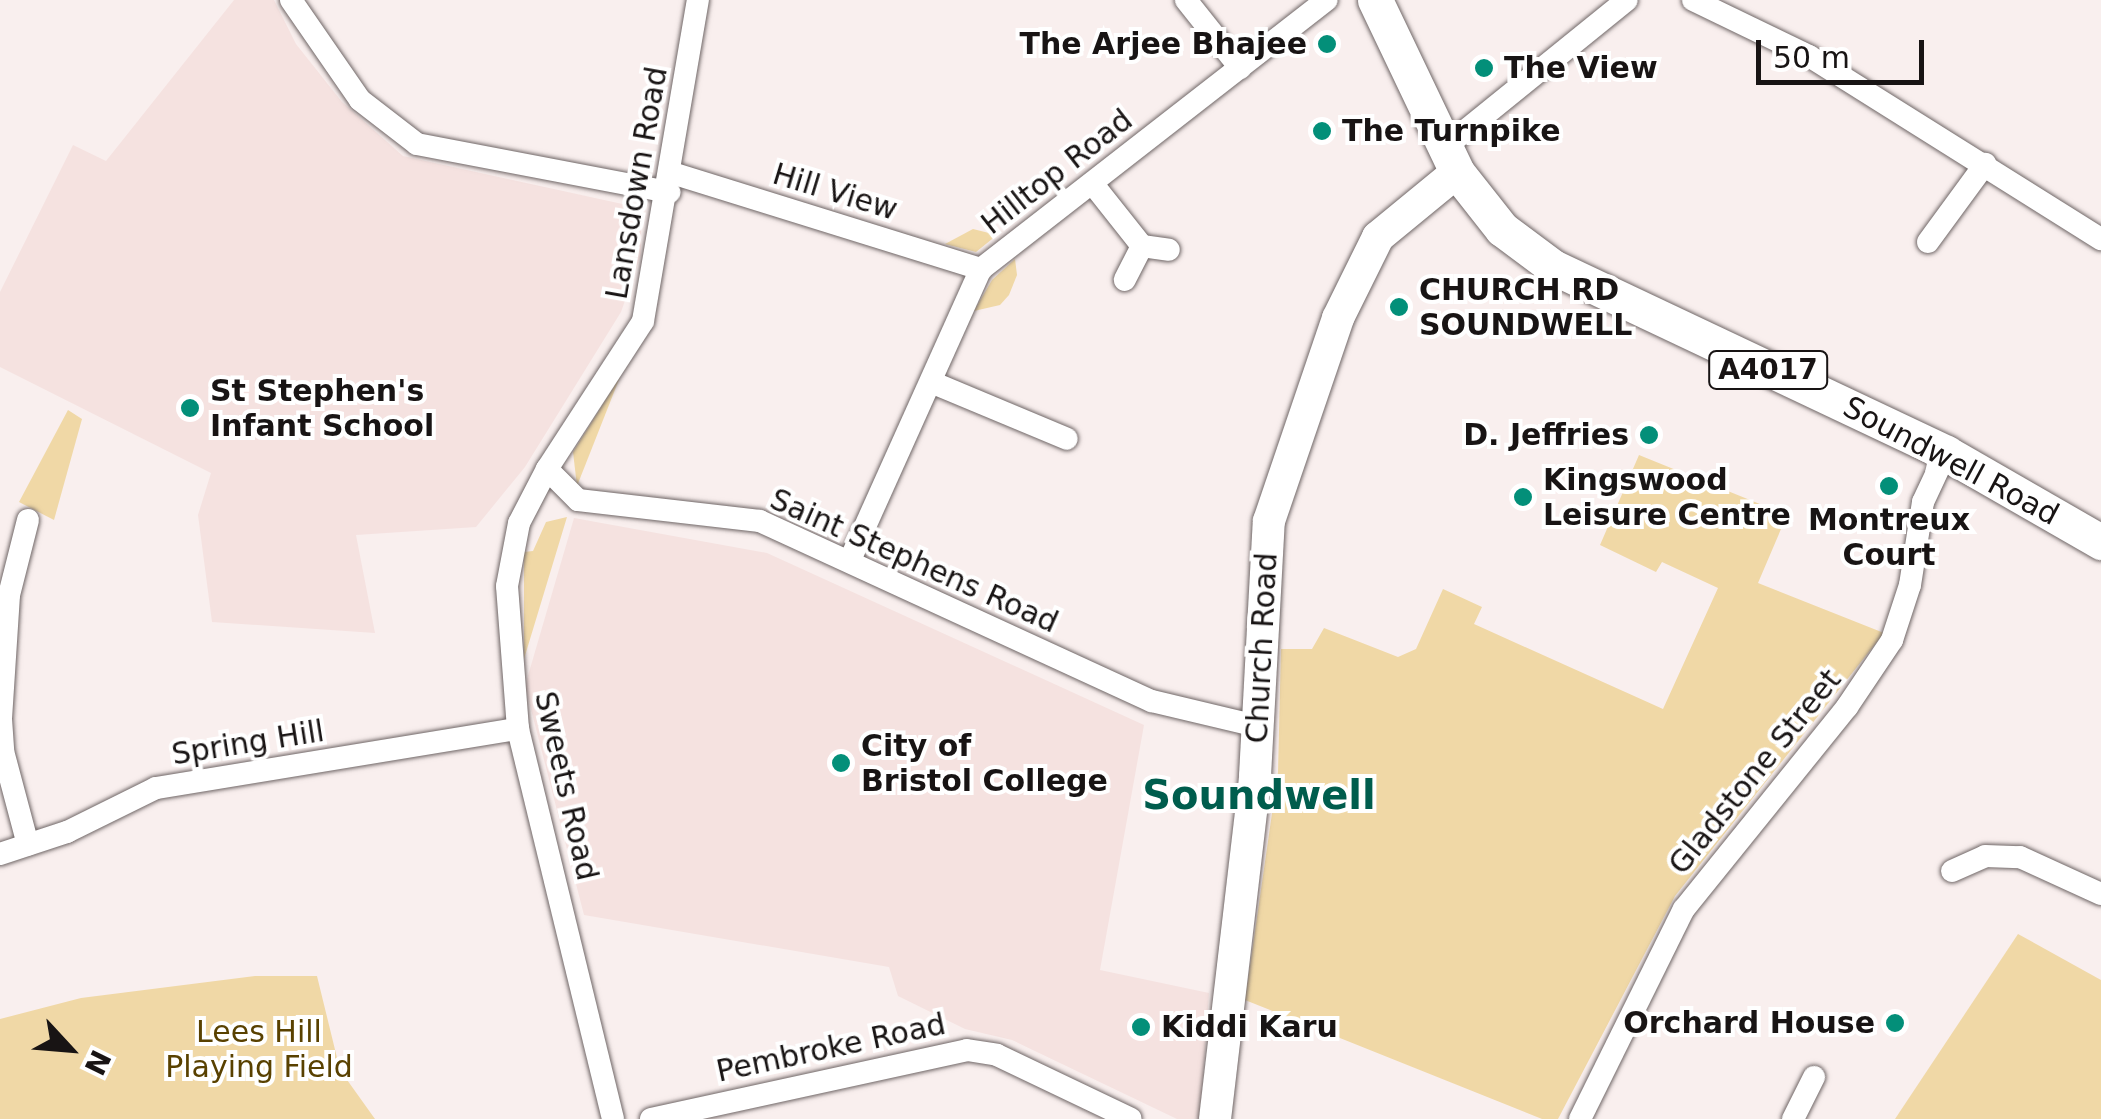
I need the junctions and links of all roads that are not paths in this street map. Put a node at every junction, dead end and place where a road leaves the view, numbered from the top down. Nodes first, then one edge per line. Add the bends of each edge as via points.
1 (291, 0) edge
2 (698, 0) edge
3 (1186, 0) edge
4 (1327, 0) edge
5 (1375, 0) edge
6 (1628, 0) edge
7 (1694, 0) edge
8 (1240, 68) junction
9 (1451, 160) junction
10 (1985, 164) junction
11 (671, 182) junction
12 (1092, 182) junction
13 (2101, 239) edge
14 (1928, 242) dead end
15 (1142, 246) junction
16 (1169, 250) dead end
17 (981, 269) junction
18 (1124, 280) dead end
19 (931, 382) junction
20 (1066, 439) dead end
21 (1946, 453) junction
22 (547, 468) junction
23 (28, 520) dead end
24 (2101, 542) edge
25 (850, 560) junction
26 (1258, 726) junction
27 (518, 730) junction
28 (28, 845) junction
29 (0, 854) edge
30 (1952, 871) dead end
31 (2101, 894) edge
32 (1814, 1077) dead end
33 (613, 1119) edge
34 (651, 1119) edge
35 (1131, 1119) edge
36 (1215, 1119) edge
37 (1581, 1119) edge
38 (1792, 1119) edge

1 - 11 street, Hill View via 360,100 418,144
2 - 11 street, Lansdown Road
3 - 8 street
4 - 8 street, Hilltop Road
5 - 9 main road, Soundwell Road / A4017
6 - 9 street
7 - 10 street via 1809,56
8 - 12 street, Hilltop Road
9 - 21 main road, Soundwell Road / A4017 via 1502,229 1553,268
9 - 26 street, Church Road via 1378,238 1338,318 1288,456 1260,586
10 - 13 street
10 - 14 street
11 - 17 street, Hill View
11 - 22 street, Lansdown Road via 643,322
12 - 15 street
12 - 17 street, Hilltop Road
15 - 16 street
15 - 18 street
17 - 19 street, Hilltop Road
19 - 20 street
19 - 25 street, Hilltop Road
21 - 24 main road, Soundwell Road / A4017
21 - 37 street, Gladstone Street via 1924,502 1907,600 1889,646 1684,909
22 - 25 street, Saint Stephens Road via 578,500 760,521
22 - 27 street, Sweets Road via 514,540 507,586
23 - 28 street via 10,596 2,719 3,751
25 - 26 street, Saint Stephens Road via 1152,701
26 - 36 street, Church Road
27 - 28 street, Spring Hill via 156,788
27 - 33 street, Sweets Road
28 - 29 street, Spring Hill
30 - 31 street via 1982,845
32 - 38 street
34 - 35 street, Pembroke Road via 967,1050 998,1055

